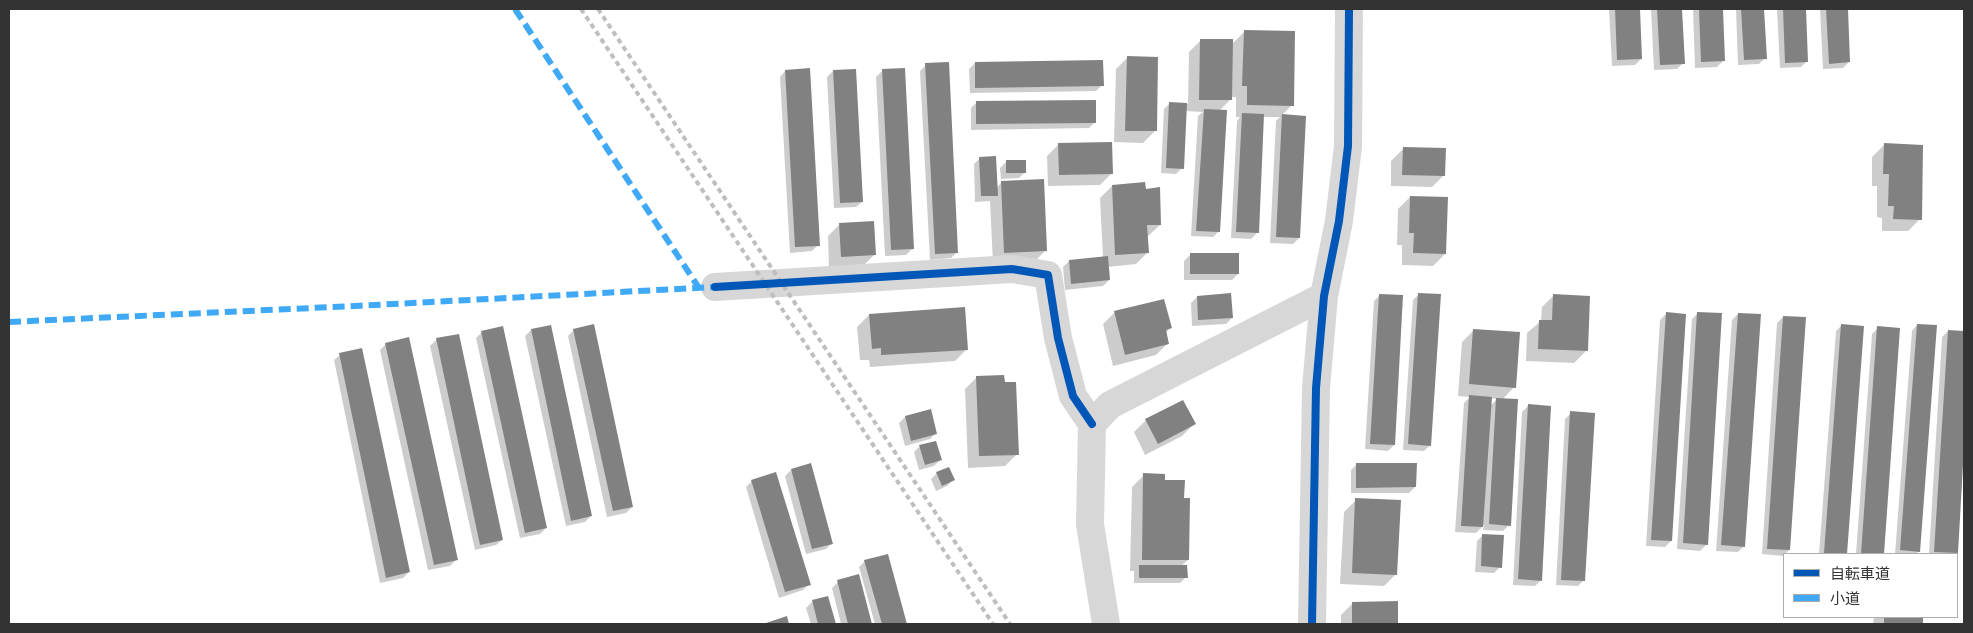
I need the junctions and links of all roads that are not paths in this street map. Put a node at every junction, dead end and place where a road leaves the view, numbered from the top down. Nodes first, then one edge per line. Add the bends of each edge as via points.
1 (1348, 9) edge
2 (715, 287) dead end
3 (1324, 296) junction
4 (1092, 424) junction
5 (1106, 624) edge
6 (1312, 624) edge

1 - 3 street via 1348,146
2 - 4 street via 1012,269 1048,275 1058,338 1073,396
3 - 4 street via 1110,405
3 - 6 street via 1316,388
4 - 5 street via 1090,524

